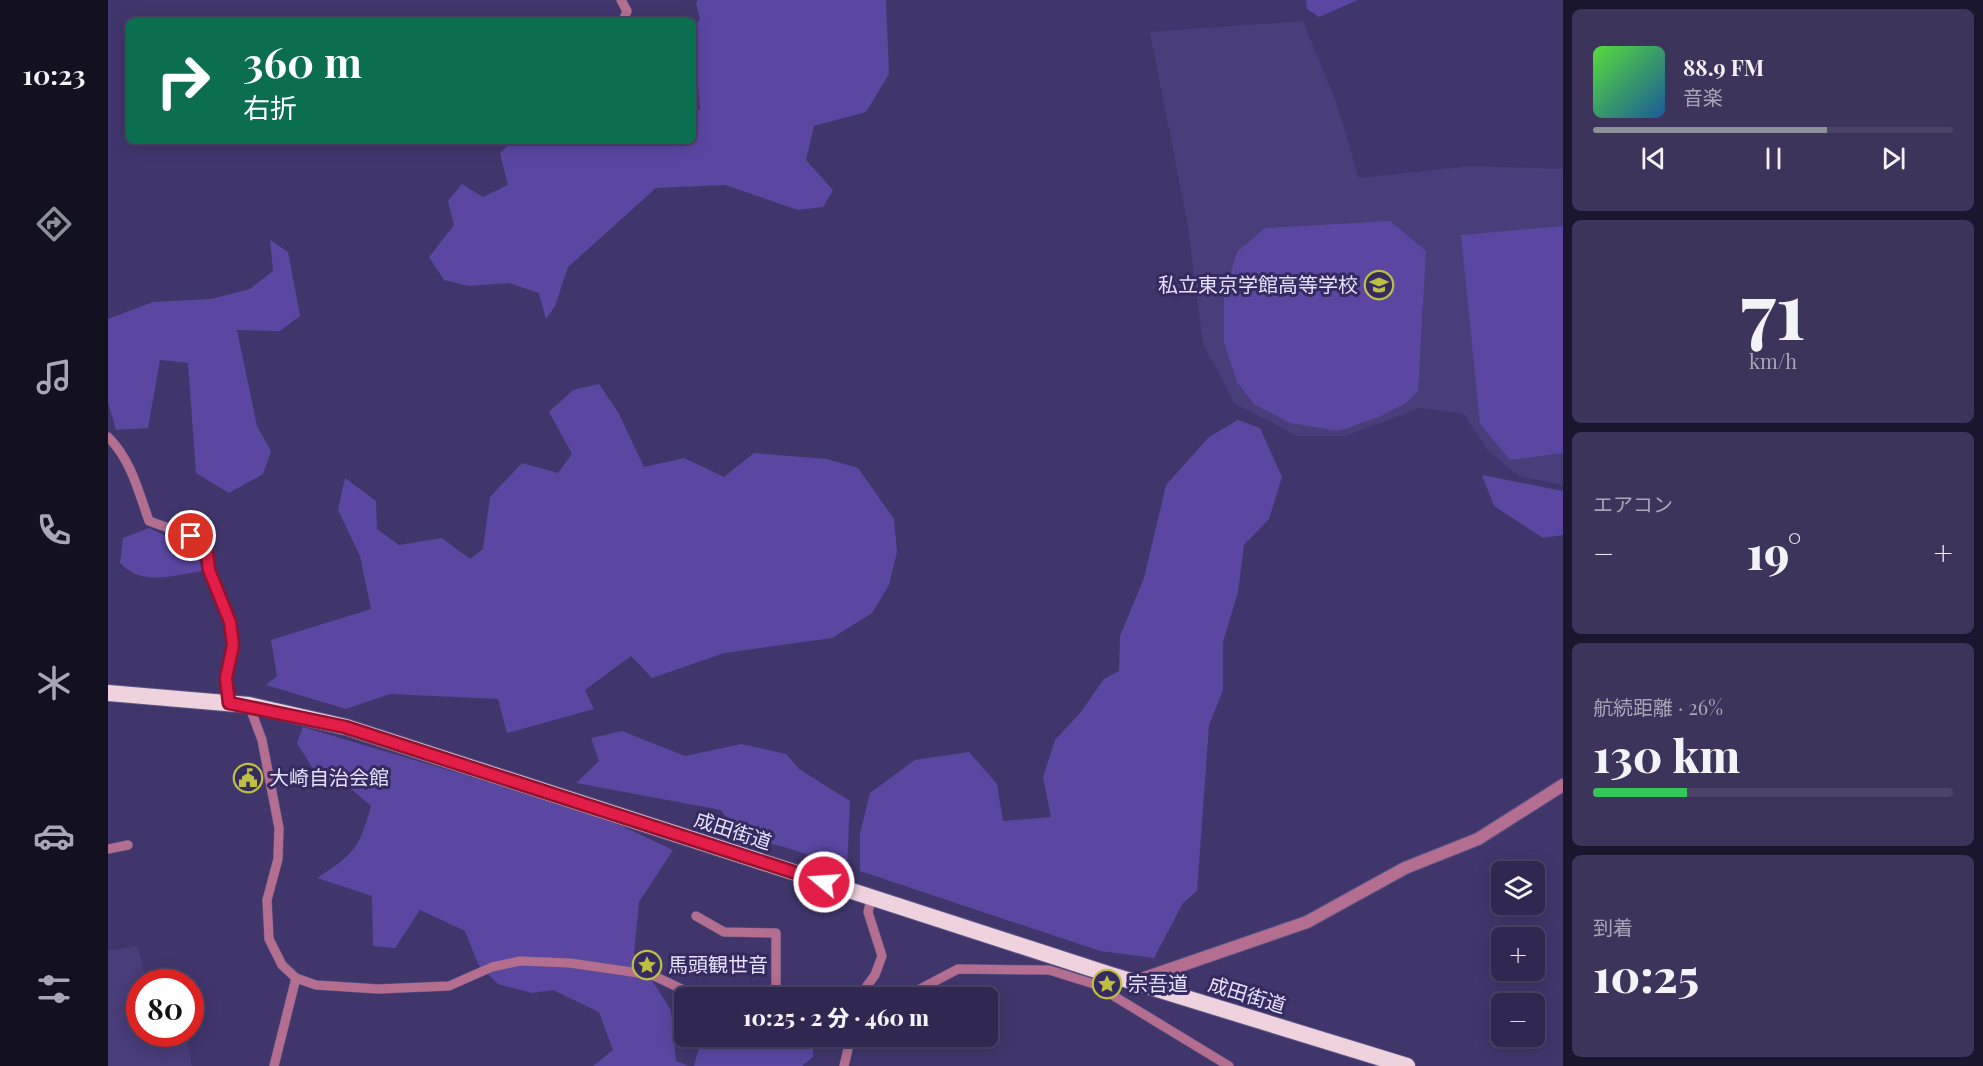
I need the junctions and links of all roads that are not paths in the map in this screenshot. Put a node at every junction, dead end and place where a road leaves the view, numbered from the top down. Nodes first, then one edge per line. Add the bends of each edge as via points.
1 (621, 0) edge
2 (624, 18) edge
3 (108, 437) edge
4 (108, 693) edge
5 (229, 703) junction
6 (249, 705) junction
7 (1563, 785) edge
8 (128, 845) dead end
9 (108, 849) edge
10 (872, 896) junction
11 (696, 916) dead end
12 (1108, 974) junction
13 (296, 978) junction
14 (1133, 982) junction
15 (1094, 984) junction
16 (678, 987) edge
17 (776, 987) edge
18 (866, 987) edge
19 (924, 987) edge
20 (848, 1047) edge
21 (274, 1066) edge
22 (844, 1066) edge
23 (1228, 1066) edge
24 (1407, 1066) edge

1 - 2 street via 627,10
3 - 5 street via 121,450 132,472 148,521 191,536 206,546 209,570 230,622 233,645 226,678
4 - 5 highway, 成田街道
5 - 6 highway, 成田街道
6 - 10 highway, 成田街道 via 345,727
6 - 13 street via 262,740 279,828 278,859 267,900 269,939 282,965
7 - 14 street via 1478,839 1405,868 1307,922
8 - 9 street
10 - 12 highway, 成田街道
10 - 18 street via 868,912 882,956
11 - 17 street via 724,932 776,933
12 - 14 highway, 成田街道
12 - 15 street
13 - 16 street via 316,985 378,989 449,986 492,967 520,961 570,963 652,975
13 - 21 street
14 - 24 highway, 成田街道
15 - 19 street via 1049,970 958,969
15 - 23 street
20 - 22 street

